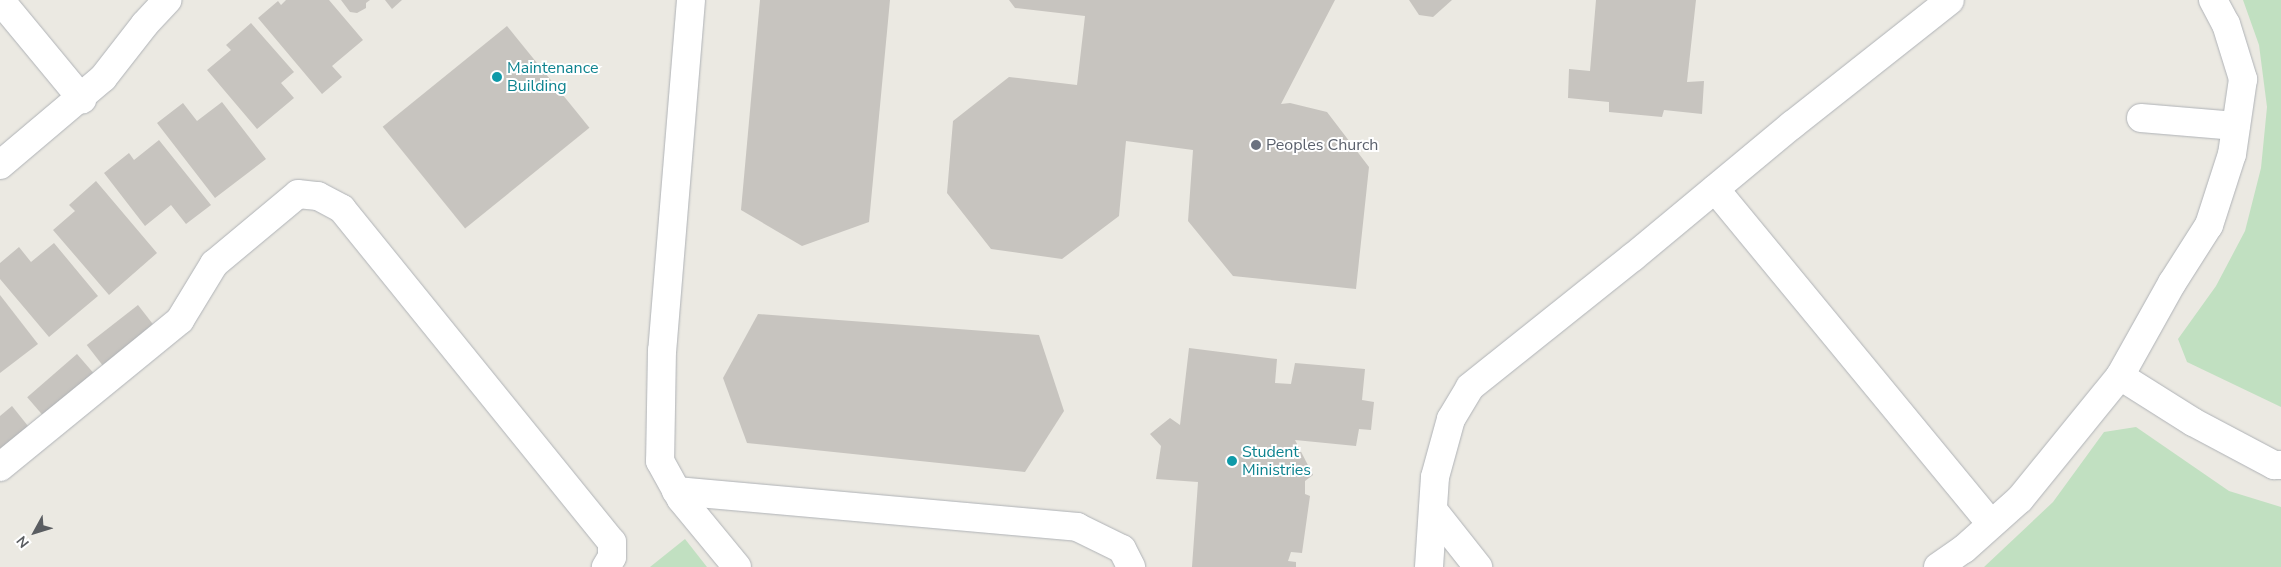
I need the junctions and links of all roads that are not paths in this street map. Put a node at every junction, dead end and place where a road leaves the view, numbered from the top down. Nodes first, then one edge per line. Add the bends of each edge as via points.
1 (0, 0) edge
2 (167, 0) edge
3 (691, 0) edge
4 (1950, 0) edge
5 (2212, 0) edge
6 (82, 98) junction
7 (2141, 118) dead end
8 (2236, 126) junction
9 (0, 165) edge
10 (1715, 189) junction
11 (2120, 376) junction
12 (2281, 465) edge
13 (0, 467) edge
14 (676, 491) junction
15 (1433, 510) junction
16 (1991, 524) junction
17 (734, 566) edge
18 (606, 567) edge
19 (1131, 567) edge
20 (1430, 567) edge
21 (1478, 567) edge
22 (1938, 567) edge

1 - 6 street
2 - 6 street via 103,78
3 - 14 street via 662,350 660,461
4 - 10 street
5 - 8 street via 2226,24 2243,79
6 - 9 street
7 - 8 street
8 - 11 street via 2232,154 2209,226 2172,283
10 - 15 street via 1470,387 1451,419 1435,477
10 - 16 street
11 - 12 street via 2193,422 2274,465
11 - 16 street via 2020,499
13 - 18 street via 180,320 214,264 298,194 318,196 342,209 612,542 612,558
14 - 17 street
14 - 19 street via 1077,527 1122,549
15 - 20 street
15 - 21 street
16 - 22 street

